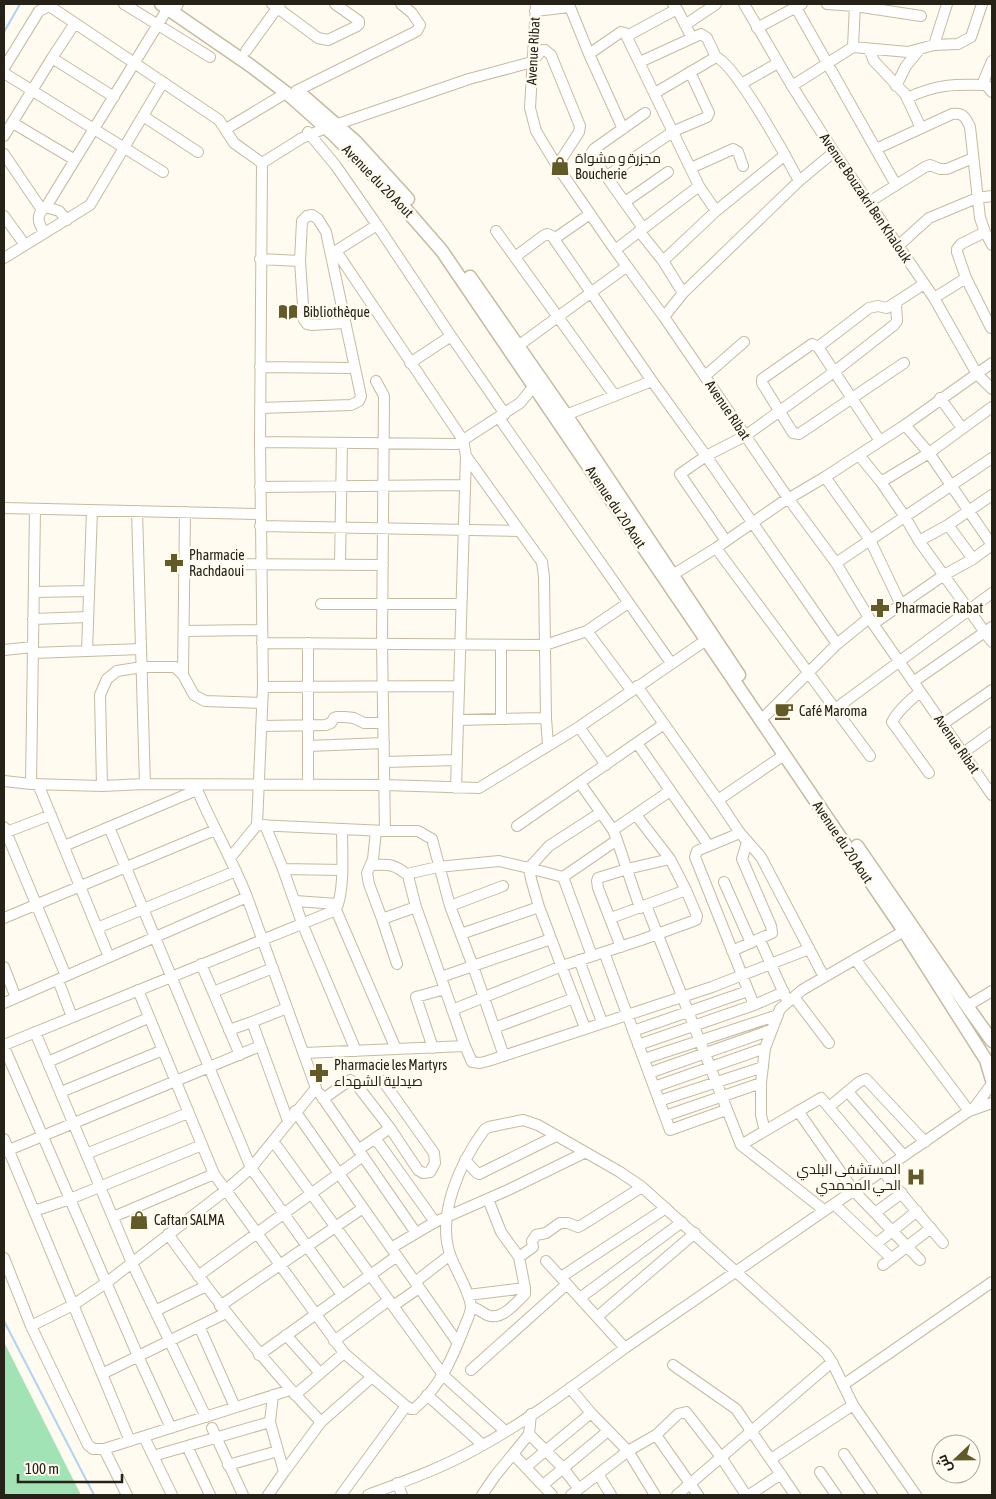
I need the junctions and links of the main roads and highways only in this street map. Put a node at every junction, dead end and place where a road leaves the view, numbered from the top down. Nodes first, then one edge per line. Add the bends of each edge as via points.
1 (172, 5) edge
2 (291, 92) junction
3 (332, 126) junction
4 (669, 577) junction
5 (709, 638) junction
6 (992, 1041) edge
7 (992, 1083) edge

1 - 2 main road, Avenue du 20 Aout via 251,66
1 - 2 main road, Avenue du 20 Aout via 246,51
2 - 3 main road, Avenue du 20 Aout
2 - 3 main road, Avenue du 20 Aout via 316,119
3 - 4 main road, Avenue du 20 Aout via 442,251
3 - 4 main road, Avenue du 20 Aout via 375,163 444,241 566,415
4 - 5 main road, Avenue du 20 Aout
5 - 6 main road, Avenue du 20 Aout
5 - 7 main road, Avenue du 20 Aout via 904,931 986,1060

